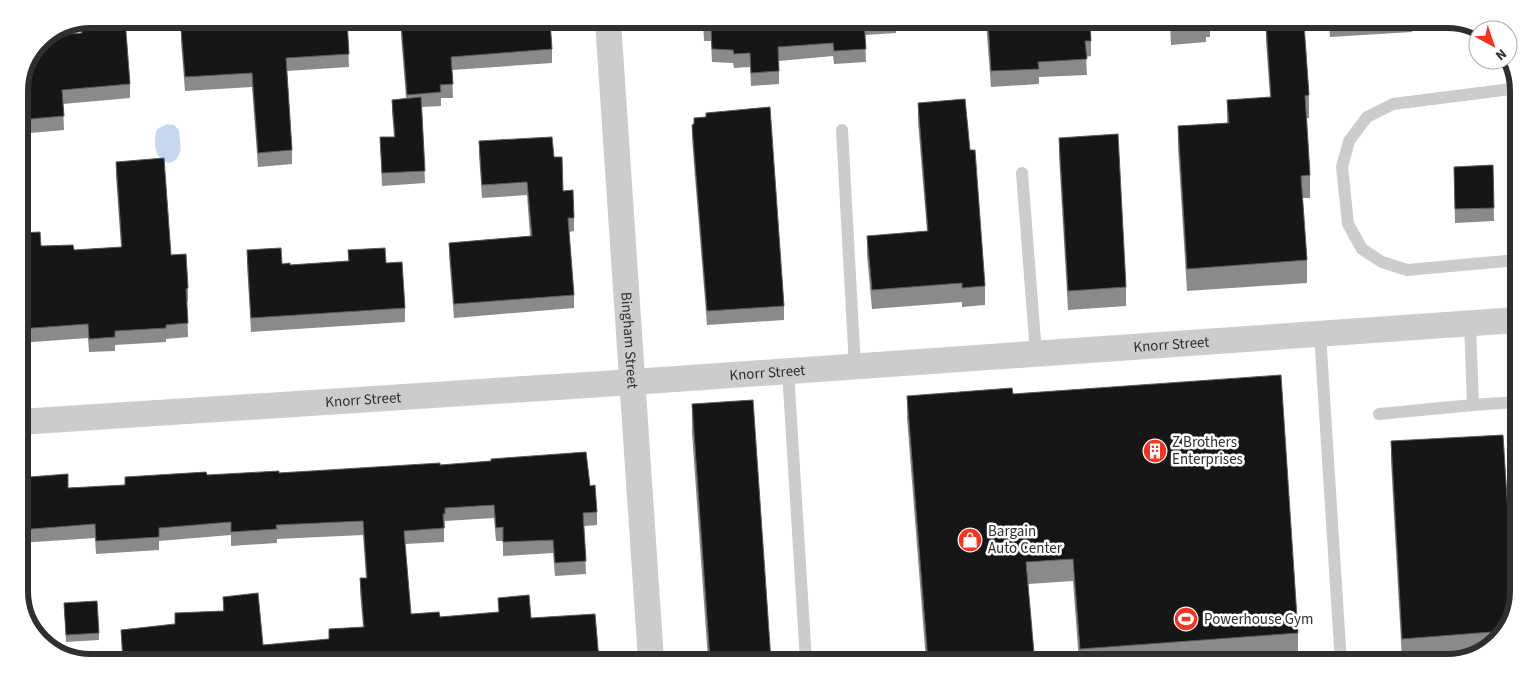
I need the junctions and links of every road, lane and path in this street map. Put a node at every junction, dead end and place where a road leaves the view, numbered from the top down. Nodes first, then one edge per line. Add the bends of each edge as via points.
1 (608, 27) edge
2 (1510, 89) edge
3 (842, 130) dead end
4 (1022, 173) dead end
5 (1510, 261) edge
6 (1510, 321) edge
7 (1470, 324) junction
8 (1320, 334) junction
9 (1036, 353) junction
10 (855, 367) junction
11 (788, 371) junction
12 (633, 382) junction
13 (1510, 402) edge
14 (1473, 405) junction
15 (1379, 414) dead end
16 (28, 421) edge
17 (651, 654) edge
18 (806, 654) edge
19 (1339, 654) edge

1 - 12 street, Bingham Street
2 - 5 lane via 1392,104 1367,117 1349,141 1342,167 1348,224 1362,249 1382,262 1407,270
3 - 10 lane
4 - 9 lane
6 - 7 street, Knorr Street
7 - 8 street, Knorr Street
7 - 14 lane
8 - 9 street, Knorr Street
8 - 19 lane
9 - 10 street, Knorr Street
10 - 11 street, Knorr Street
11 - 12 street, Knorr Street
11 - 18 lane
12 - 16 street, Knorr Street
12 - 17 street, Bingham Street
13 - 14 lane
14 - 15 lane

